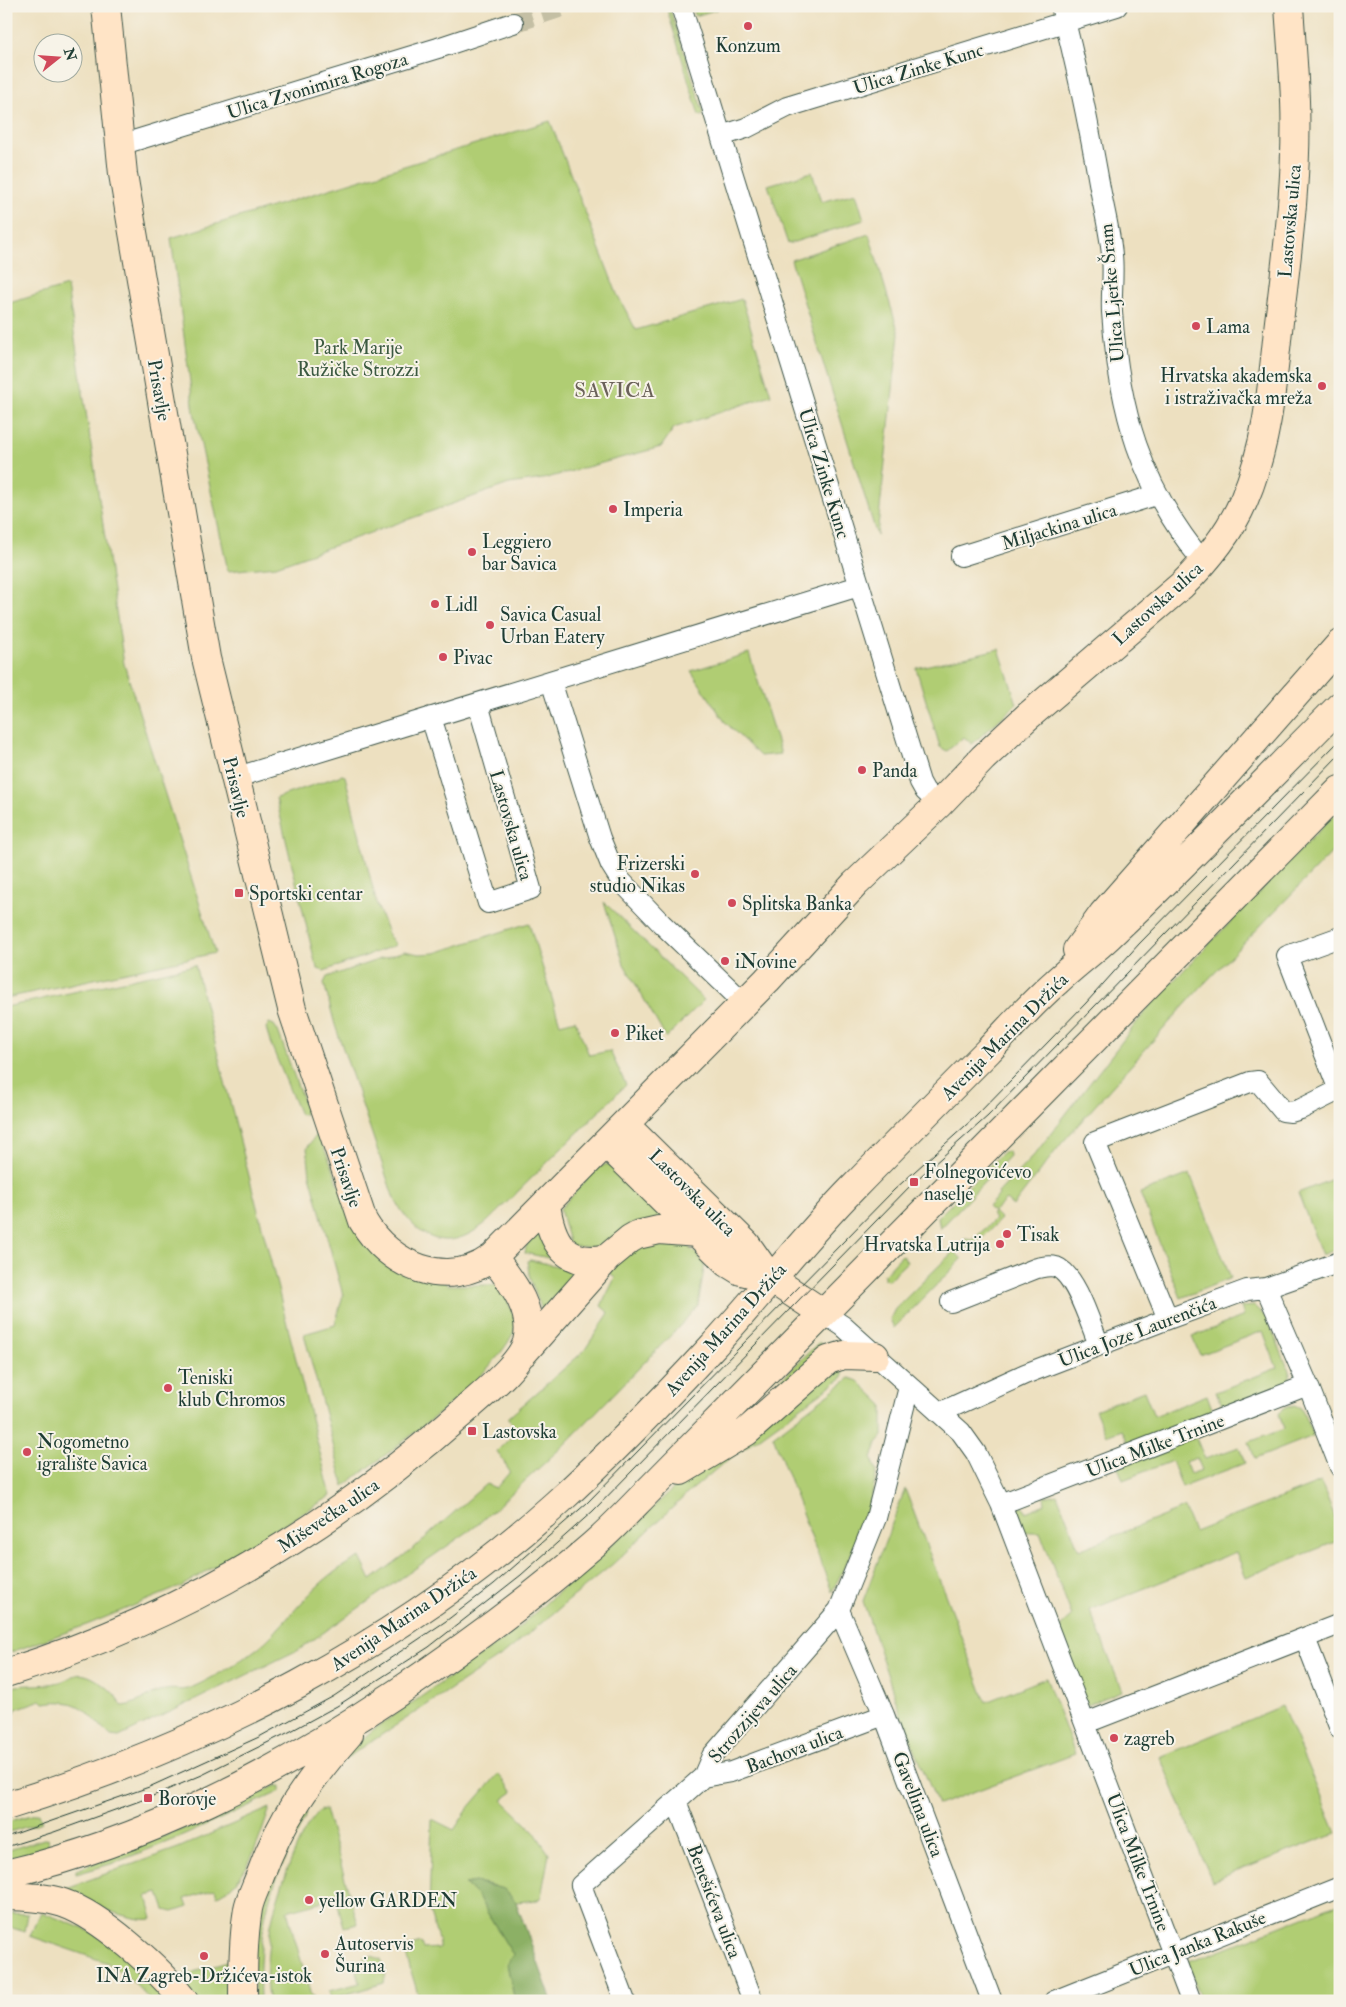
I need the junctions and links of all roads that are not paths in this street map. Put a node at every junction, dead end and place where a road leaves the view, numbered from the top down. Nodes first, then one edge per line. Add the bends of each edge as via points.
1 (106, 6) edge
2 (682, 6) edge
3 (1117, 6) edge
4 (1289, 6) edge
5 (1063, 14) edge
6 (513, 23) tunnel mouth
7 (721, 136) junction
8 (120, 145) junction
9 (1156, 495) junction
10 (961, 556) dead end
11 (1204, 563) junction
12 (859, 586) junction
13 (1340, 644) edge
14 (551, 680) junction
15 (478, 704) junction
16 (1340, 706) edge
17 (431, 717) junction
18 (234, 778) junction
19 (1340, 790) edge
20 (940, 804) junction
21 (1340, 936) edge
22 (1055, 982) junction
23 (744, 1003) junction
24 (1333, 1053) edge
25 (1339, 1091) edge
26 (616, 1134) junction
27 (546, 1204) junction
28 (698, 1233) junction
29 (493, 1257) junction
30 (607, 1258) junction
31 (1340, 1262) edge
32 (770, 1278) junction
33 (1266, 1288) junction
34 (951, 1302) dead end
35 (823, 1313) junction
36 (1168, 1319) junction
37 (1099, 1345) junction
38 (520, 1356) junction
39 (875, 1356) junction
40 (1308, 1385) junction
41 (909, 1387) junction
42 (939, 1413) junction
43 (1340, 1467) edge
44 (653, 1486) junction
45 (1001, 1504) junction
46 (839, 1610) junction
47 (1340, 1624) edge
48 (1305, 1638) junction
49 (6, 1673) edge
50 (366, 1714) junction
51 (884, 1714) junction
52 (1086, 1723) junction
53 (1340, 1729) edge
54 (702, 1777) junction
55 (676, 1801) junction
56 (6, 1806) edge
57 (6, 1874) edge
58 (1340, 1886) edge
59 (6, 1896) edge
60 (1173, 1952) junction
61 (184, 2001) edge
62 (243, 2001) edge
63 (625, 2001) edge
64 (753, 2001) edge
65 (992, 2001) edge
66 (1054, 2001) edge
67 (1192, 2001) edge

1 - 8 street, Prisavlje
2 - 7 street, Ulica Zinke Kunc
3 - 5 street, Ulica Zinke Kunc
4 - 11 street, Lastovska ulica via 1295,101 1294,160 1286,270 1266,426 1259,458 1243,502
5 - 7 street, Ulica Zinke Kunc via 788,107 746,128
5 - 9 street, Ulica Ljerke Šram via 1090,128 1112,255 1112,309 1121,387 1139,451
6 - 8 street, Ulica Zvonimira Rogoza
7 - 12 street, Ulica Zinke Kunc via 762,261
8 - 18 street, Prisavlje via 197,610
9 - 10 street, Miljackina ulica
9 - 11 street, Ulica Ljerke Šram
11 - 20 street, Lastovska ulica via 1027,718
12 - 14 street
12 - 20 street, Ulica Zinke Kunc via 920,782
13 - 22 street via 1103,914
14 - 15 street
14 - 23 street via 610,864 621,881 662,924
15 - 17 street
15 - 17 street, Lastovska ulica via 531,890 488,902
16 - 22 street, Avenija Marina Držića via 1107,939
17 - 18 street
18 - 29 street, Prisavlje via 292,1009 363,1221 379,1245 392,1256 424,1270 440,1273 472,1269
19 - 35 street
20 - 23 street, Lastovska ulica via 855,884
21 - 24 street via 1287,956
22 - 32 street, Avenija Marina Držića via 846,1195
23 - 26 street, Lastovska ulica
24 - 25 street
25 - 36 street via 1292,1112 1283,1111 1258,1082 1250,1082 1095,1142
26 - 27 street, Prisavlje
26 - 28 street, Lastovska ulica
26 - 32 street, Lastovska ulica via 746,1244
27 - 29 street, Prisavlje
27 - 30 street via 552,1232 564,1252 584,1260
28 - 30 street via 647,1232 630,1239
28 - 32 street, Lastovska ulica via 741,1272
29 - 38 street, Miševečka ulica via 514,1286 525,1309 528,1337
30 - 38 street
31 - 33 street, Ulica Joze Laurenčića
32 - 35 street, Lastovska ulica
32 - 56 street, Avenija Marina Držića via 714,1346 557,1502 459,1584 415,1615 323,1671 228,1720 96,1775
33 - 36 street, Ulica Joze Laurenčića via 1247,1290
33 - 40 street
34 - 37 street via 1037,1268 1057,1267 1072,1281
35 - 39 street, Ulica Milke Trnine via 843,1326
35 - 44 street
36 - 37 street, Ulica Joze Laurenčića
37 - 42 street, Ulica Joze Laurenčića
38 - 49 street, Miševečka ulica via 418,1451 330,1516 258,1563 149,1620 54,1658
39 - 41 street, Ulica Milke Trnine
39 - 44 street via 844,1355 828,1360 746,1432
40 - 43 street
40 - 45 street, Ulica Milke Trnine
41 - 42 street, Ulica Milke Trnine
41 - 46 street, Strozzijeva ulica via 876,1518
42 - 45 street, Ulica Milke Trnine via 961,1432 976,1453
44 - 50 street via 594,1544 506,1616
45 - 52 street, Ulica Milke Trnine
46 - 51 street, Gavellina ulica
46 - 54 street, Strozzijeva ulica via 712,1756
47 - 48 street
48 - 52 street
48 - 53 street
50 - 57 street via 280,1766 189,1811 69,1857
50 - 62 street via 304,1789 264,1864 248,1908
51 - 54 street, Bachova ulica via 731,1772
51 - 65 street, Gavellina ulica
52 - 60 street, Ulica Milke Trnine
54 - 55 street, Strozzijeva ulica
55 - 63 street, Strozzijeva ulica via 581,1884
55 - 64 street, Benešićeva ulica
58 - 60 street, Ulica Janka Rakuše
59 - 61 street via 45,1898 64,1903 84,1914 154,1967
60 - 66 street, Ulica Janka Rakuše
60 - 67 street, Ulica Milke Trnine

